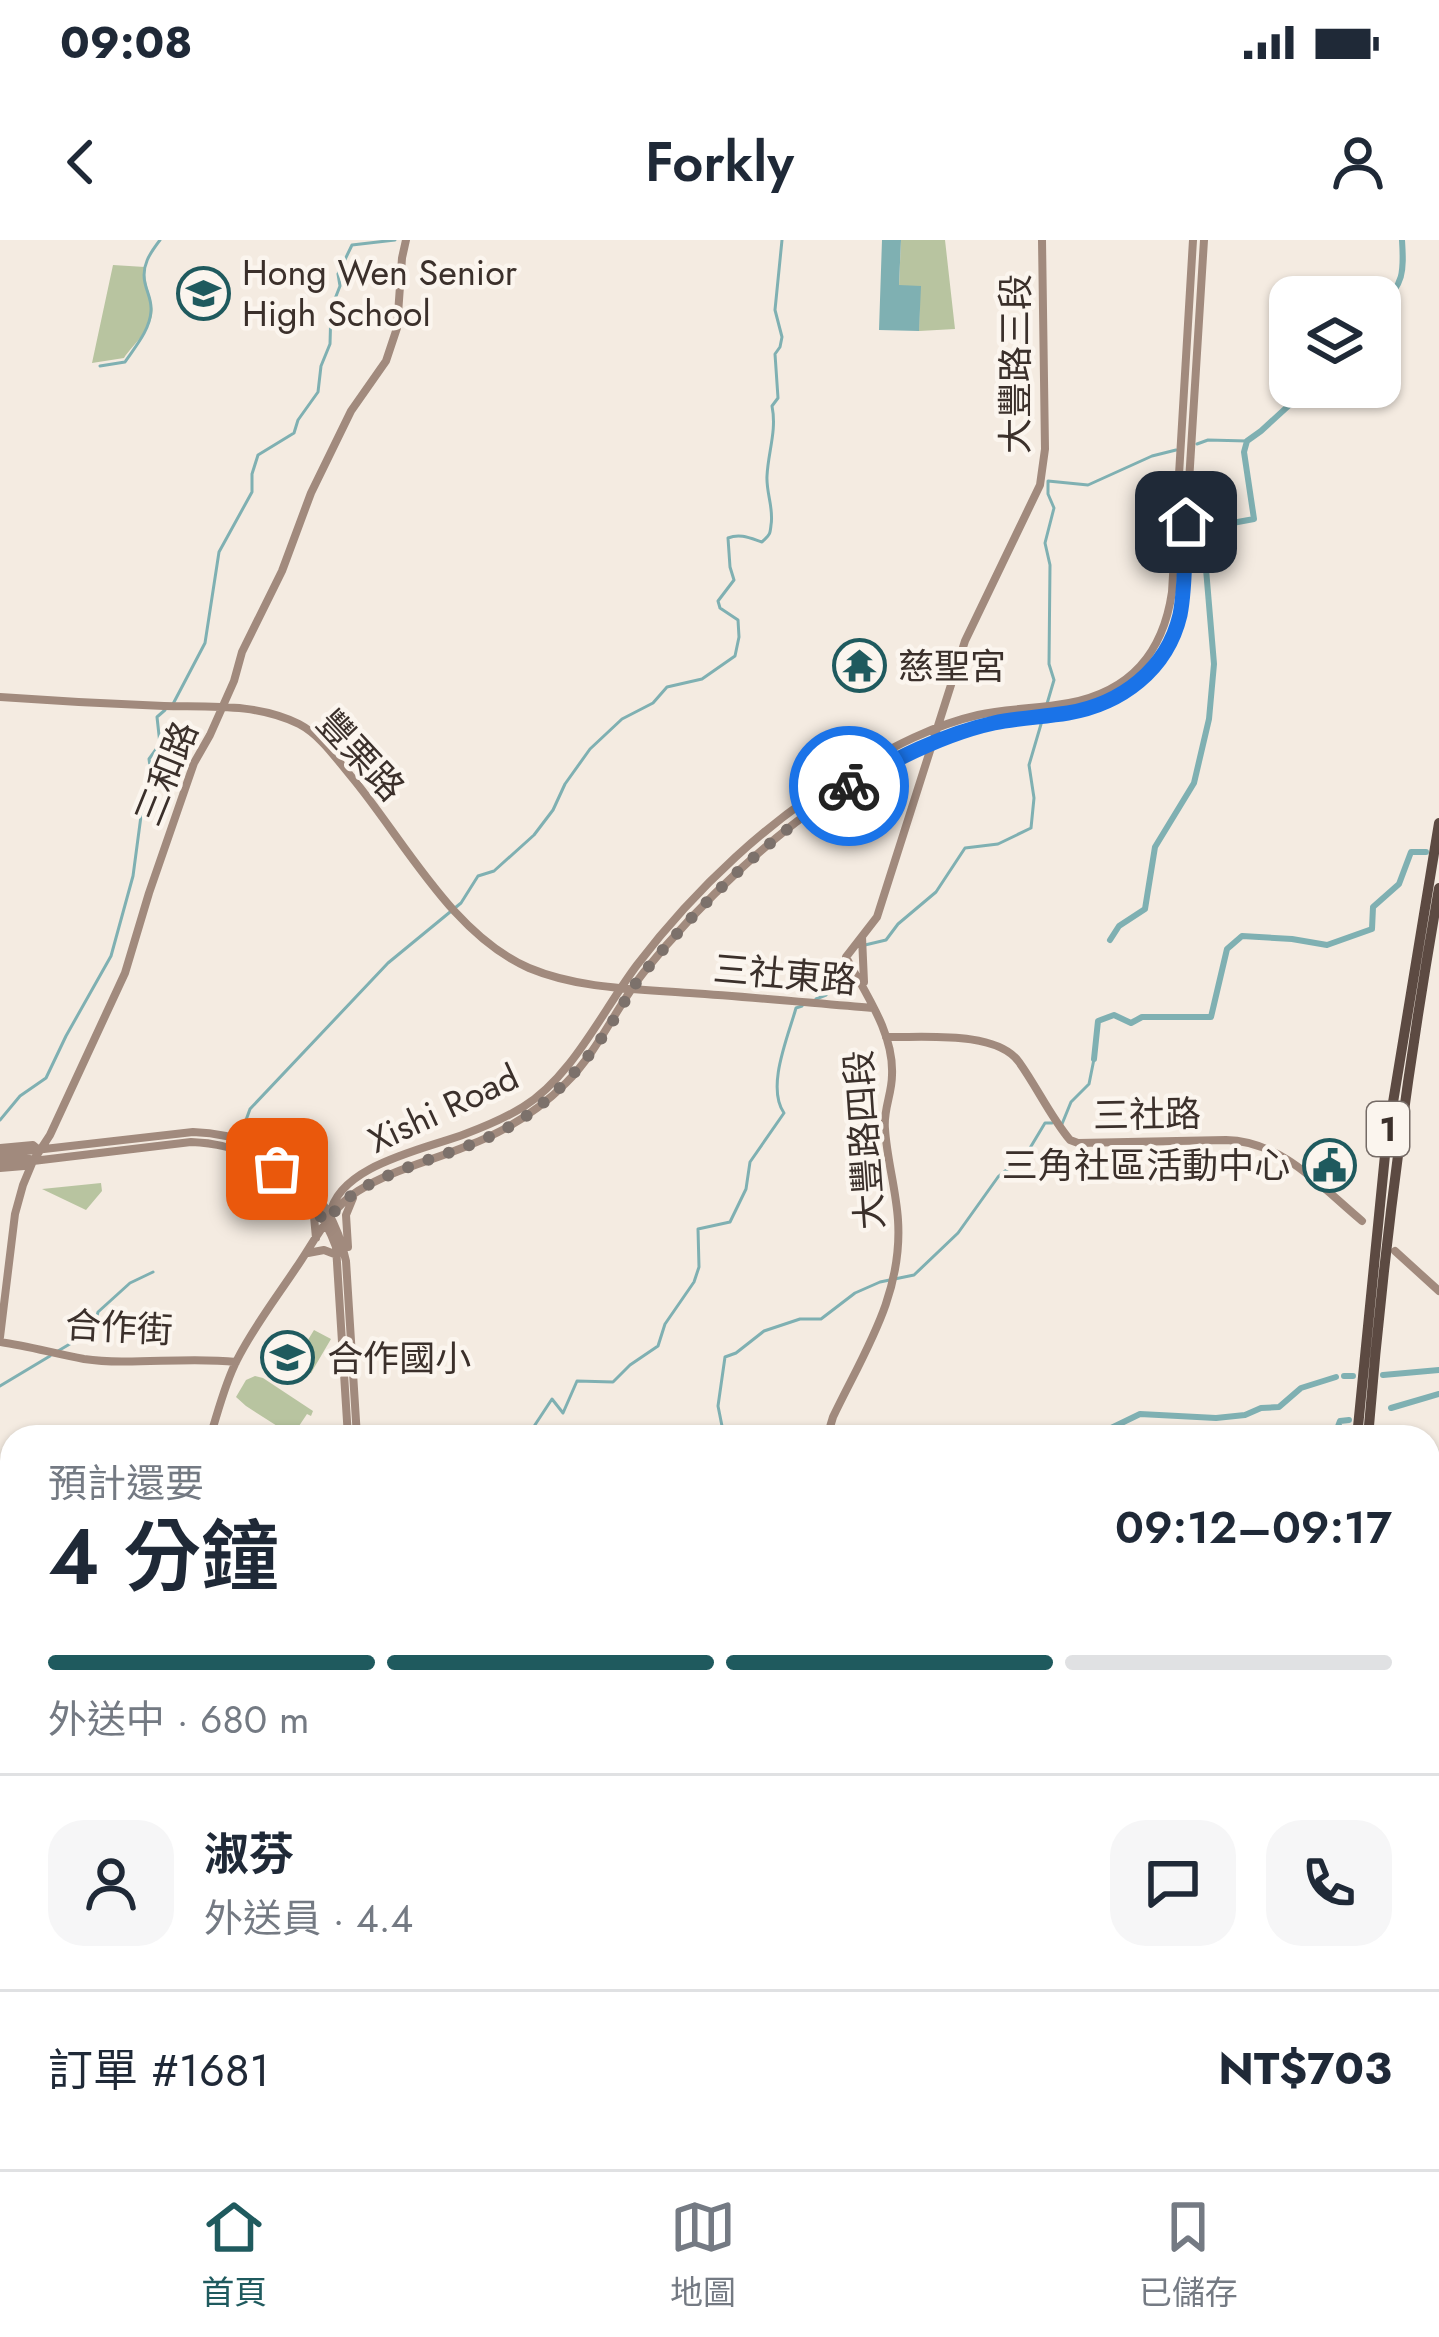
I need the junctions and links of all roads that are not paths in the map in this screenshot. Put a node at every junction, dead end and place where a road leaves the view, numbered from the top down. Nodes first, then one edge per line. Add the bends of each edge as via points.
1 (406, 240) edge
2 (1042, 240) edge
3 (1193, 240) edge
4 (1204, 240) edge
5 (1189, 419) junction
6 (0, 697) edge
7 (224, 705) junction
8 (1045, 711) junction
9 (939, 726) junction
10 (934, 743) junction
11 (1439, 823) edge
12 (1439, 888) edge
13 (861, 935) junction
14 (864, 986) junction
15 (620, 987) junction
16 (632, 989) junction
17 (872, 1008) junction
18 (886, 1037) junction
19 (40, 1150) junction
20 (0, 1157) edge
21 (33, 1161) junction
22 (358, 1190) junction
23 (340, 1193) junction
24 (315, 1199) junction
25 (327, 1220) junction
26 (1362, 1221) dead end
27 (316, 1238) junction
28 (1395, 1251) dead end
29 (307, 1253) junction
30 (342, 1258) junction
31 (1439, 1291) edge
32 (0, 1339) edge
33 (236, 1362) junction
34 (214, 1425) edge
35 (348, 1425) edge
36 (357, 1425) edge
37 (831, 1425) edge
38 (1358, 1425) edge
39 (1369, 1425) edge

1 - 7 street, 三和路 via 386,361 311,493
2 - 9 street, 大豐路三段 via 1040,485 965,641
3 - 5 street
4 - 5 street
5 - 8 street via 1172,592 1157,646 1112,687
6 - 7 street, 豐栗路
7 - 15 street, 豐栗路 via 311,731 489,942 526,967
7 - 19 street, 三和路 via 194,763 125,973
8 - 9 street, Xishi Road via 1007,709
8 - 10 street, Xishi Road
9 - 10 street
9 - 15 street, Xishi Road via 849,772 780,820 710,882
10 - 13 street via 878,917
10 - 16 street, Xishi Road via 851,784 798,822 714,895
11 - 38 highway, 1 via 1386,1145
12 - 39 highway, 1 via 1404,1106
13 - 14 street, 大豐路四段
13 - 14 street, 大豐路四段 via 846,957
14 - 17 street, 大豐路四段
15 - 16 street, 三社東路
15 - 23 street, Xishi Road via 572,1057 525,1106 388,1161
16 - 17 street, 三社東路
16 - 22 street, Xishi Road via 594,1049 541,1105 494,1135
17 - 18 street, 大豐路四段
18 - 26 street, 三社路 via 999,1045 1018,1060 1070,1140 1250,1143 1285,1157
18 - 37 street, 大豐路四段 via 892,1072 885,1129 899,1222 892,1294
19 - 20 street via 33,1145
19 - 21 street, 三和路
19 - 24 street via 214,1133 259,1146
20 - 21 street via 24,1166
21 - 24 street via 212,1143 263,1160
21 - 32 street, 三和路 via 15,1214
22 - 25 street, Xishi Road
22 - 30 street
23 - 24 street
23 - 25 street, Xishi Road
24 - 25 street
24 - 27 street
25 - 27 street, Xishi Road
25 - 30 street via 339,1231
27 - 29 street, Xishi Road
28 - 31 street
29 - 30 street
29 - 33 street, Xishi Road
30 - 35 street
30 - 36 street
32 - 33 street, 合作街 via 86,1359
33 - 34 street, Xishi Road

